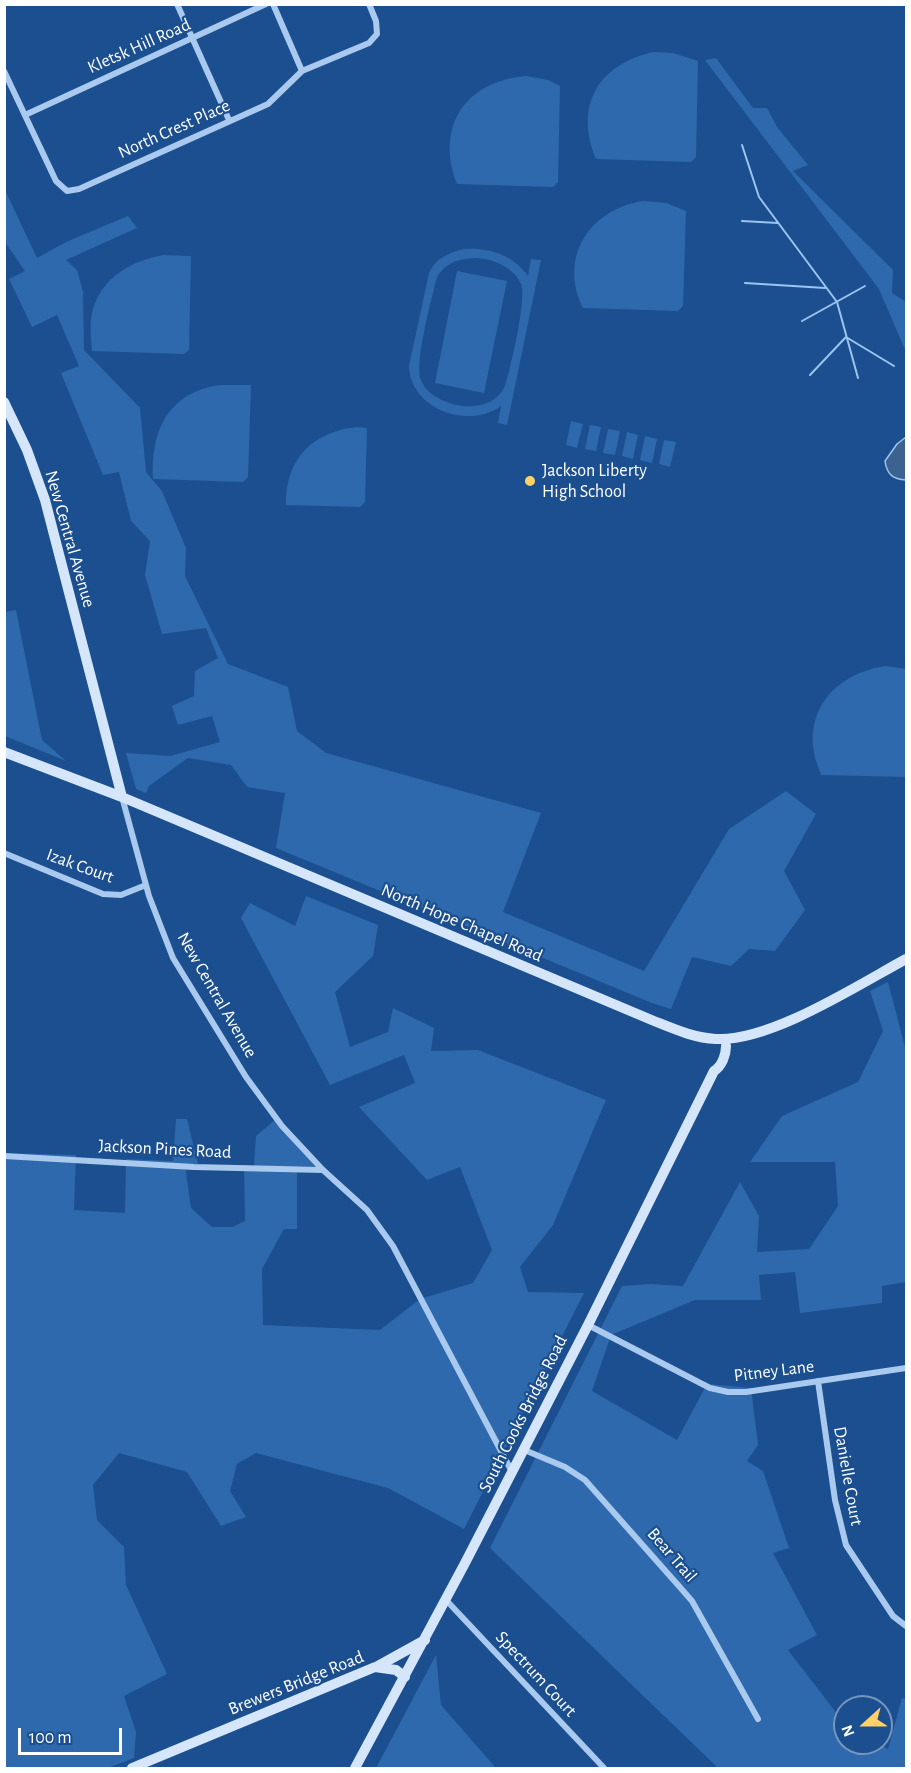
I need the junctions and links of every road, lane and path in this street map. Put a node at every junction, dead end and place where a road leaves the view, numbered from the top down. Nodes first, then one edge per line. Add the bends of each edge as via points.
1 (177, 4) edge
2 (266, 4) edge
3 (273, 4) edge
4 (369, 4) edge
5 (193, 39) junction
6 (4, 71) edge
7 (302, 71) junction
8 (25, 115) junction
9 (229, 120) junction
10 (4, 402) edge
11 (4, 752) edge
12 (122, 797) junction
13 (4, 853) edge
14 (146, 885) junction
15 (906, 959) edge
16 (728, 1042) junction
17 (4, 1156) edge
18 (323, 1170) junction
19 (588, 1325) junction
20 (906, 1368) edge
21 (818, 1381) junction
22 (522, 1449) junction
23 (512, 1470) junction
24 (446, 1600) junction
25 (906, 1626) edge
26 (425, 1640) junction
27 (375, 1667) junction
28 (405, 1677) junction
29 (758, 1719) dead end
30 (132, 1768) edge
31 (355, 1768) edge
32 (604, 1768) edge

1 - 5 street
2 - 5 street, Kletsk Hill Road
3 - 7 street
4 - 7 street, North Crest Place via 377,34 369,43
5 - 8 street, Kletsk Hill Road
5 - 9 street
6 - 8 street, North Crest Place
7 - 9 street, North Crest Place via 268,104
8 - 9 street, North Crest Place via 56,181 67,191
10 - 12 street, New Central Avenue via 45,500
11 - 12 street, North Hope Chapel Road
12 - 14 street, New Central Avenue
12 - 16 street, North Hope Chapel Road via 663,1025
13 - 14 street, Izak Court via 103,894 121,895
14 - 18 street, New Central Avenue via 173,958 195,996 282,1126
15 - 16 street, North Hope Chapel Road via 789,1021
16 - 19 street, South Cooks Bridge Road
17 - 18 street, Jackson Pines Road
18 - 23 street, New Central Avenue via 367,1210 393,1246
19 - 21 street, Pitney Lane via 719,1391 747,1392
19 - 22 street, South Cooks Bridge Road
20 - 21 street, Pitney Lane
21 - 25 street, Danielle Court via 835,1500 846,1545 893,1617
22 - 23 street, South Cooks Bridge Road
22 - 29 street, Bear Trail via 585,1480 693,1601
23 - 24 street, South Cooks Bridge Road
24 - 26 street, South Cooks Bridge Road
24 - 32 street, Spectrum Court
26 - 27 street
26 - 28 street, South Cooks Bridge Road
27 - 28 street, Brewers Bridge Road via 396,1670
27 - 30 street, Brewers Bridge Road
28 - 31 street, South Cooks Bridge Road

